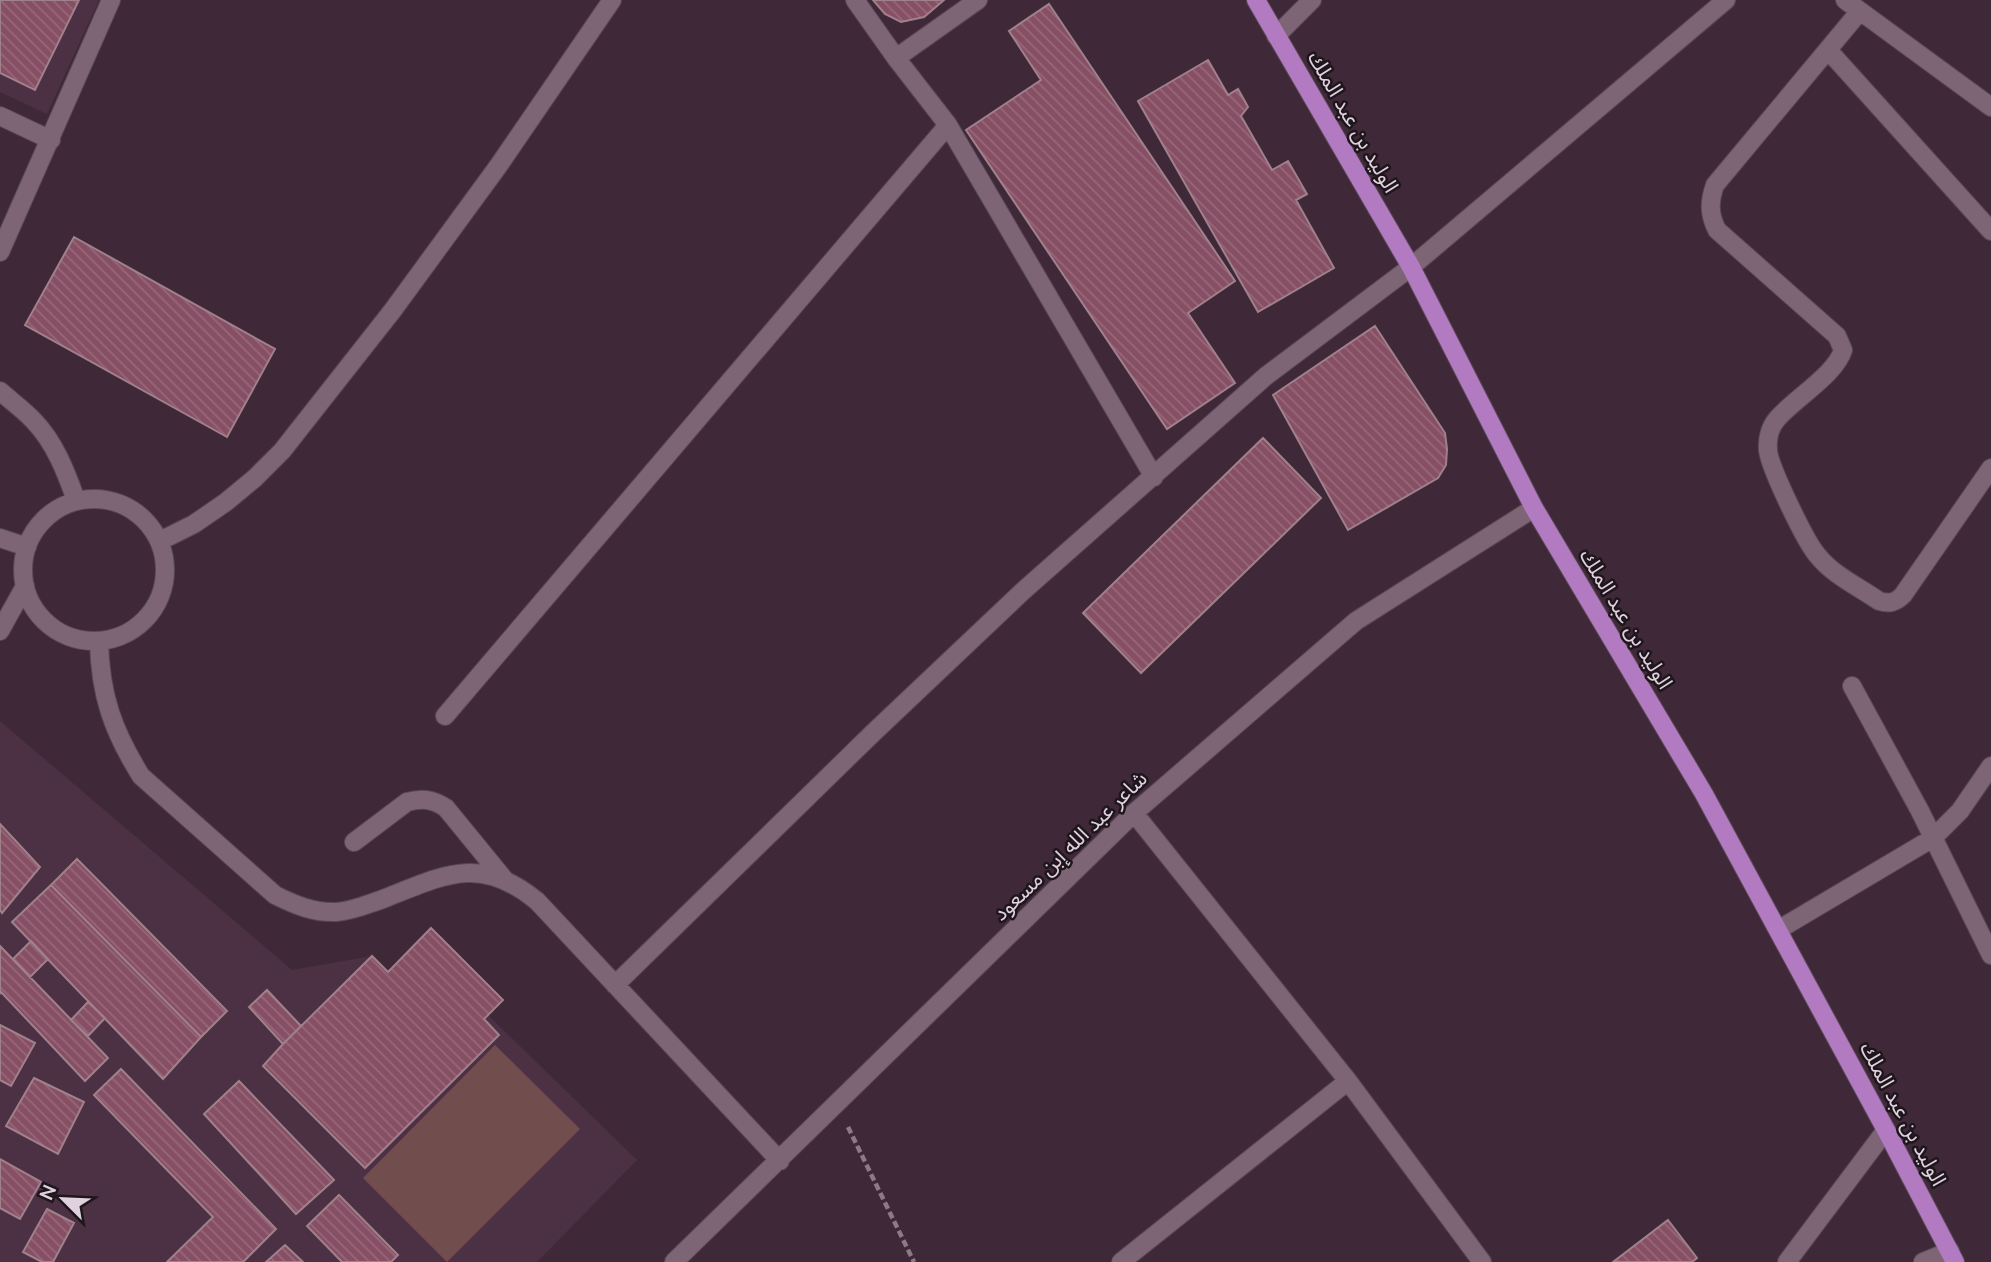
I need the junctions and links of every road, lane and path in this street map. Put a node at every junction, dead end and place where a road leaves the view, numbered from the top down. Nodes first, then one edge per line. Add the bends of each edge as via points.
1 (111, 0) edge
2 (612, 0) edge
3 (855, 0) edge
4 (978, 0) edge
5 (1256, 0) edge
6 (1312, 0) edge
7 (1726, 0) edge
8 (1845, 0) edge
9 (1860, 11) junction
10 (1276, 36) junction
11 (1828, 50) junction
12 (896, 58) junction
13 (1991, 107) edge
14 (0, 116) edge
15 (948, 125) junction
16 (51, 140) junction
17 (1991, 232) edge
18 (0, 252) edge
19 (1411, 267) junction
20 (0, 391) edge
21 (1991, 468) edge
22 (1154, 477) junction
23 (76, 500) junction
24 (1534, 508) junction
25 (0, 538) edge
26 (160, 541) junction
27 (27, 547) junction
28 (25, 586) junction
29 (0, 631) edge
30 (99, 641) junction
31 (1852, 686) dead end
32 (445, 716) dead end
33 (1991, 766) edge
34 (1134, 813) junction
35 (1933, 838) junction
36 (354, 842) dead end
37 (504, 879) junction
38 (1778, 930) junction
39 (1991, 955) edge
40 (615, 985) junction
41 (1348, 1082) junction
42 (837, 1104) junction
43 (1886, 1129) junction
44 (779, 1161) junction
45 (1952, 1256) edge
46 (674, 1262) edge
47 (914, 1262) edge
48 (1121, 1262) edge
49 (1482, 1262) edge
50 (1787, 1262) edge
51 (1923, 1262) edge

1 - 16 street
2 - 26 street via 393,310 282,451 226,502
3 - 12 street
4 - 12 street
5 - 10 main road, الوليد بن عبد الملك
6 - 10 street
7 - 19 street
8 - 9 street
9 - 11 street
9 - 13 street
10 - 19 main road, الوليد بن عبد الملك
11 - 17 street
11 - 21 street via 1715,185 1710,199 1717,230 1837,336 1843,350 1836,364 1776,420 1768,438 1769,457 1817,556 1885,603 1903,595
12 - 15 street
14 - 16 street
15 - 22 street
15 - 32 street
16 - 18 street
19 - 22 street via 1265,376
19 - 24 main road, الوليد بن عبد الملك
20 - 23 street via 34,421 55,450
22 - 40 street via 903,704
23 - 26 street via 118,502 136,511
23 - 27 street via 55,510 38,526
24 - 34 street, شاعر عبد الله إبن مسعود via 1356,621
24 - 38 main road, الوليد بن عبد الملك via 1704,794
25 - 27 street
26 - 30 street via 166,564 164,586 155,607 122,637
27 - 28 street
28 - 29 street
28 - 30 street via 32,605 60,633
30 - 37 street via 105,698 114,726 141,776 275,895 316,911 338,912 444,875 484,874
31 - 35 street
33 - 35 street via 1960,811
34 - 41 street
34 - 42 street, شاعر عبد الله إبن مسعود
35 - 38 street
35 - 39 street
36 - 37 street via 407,802 427,799 446,808
37 - 40 street via 537,901
38 - 43 main road, الوليد بن عبد الملك
40 - 44 street
41 - 48 street
41 - 49 street
42 - 44 street, شاعر عبد الله إبن مسعود
42 - 47 path
43 - 45 main road, الوليد بن عبد الملك
43 - 50 street
44 - 46 street, شاعر عبد الله إبن مسعود
45 - 51 street

